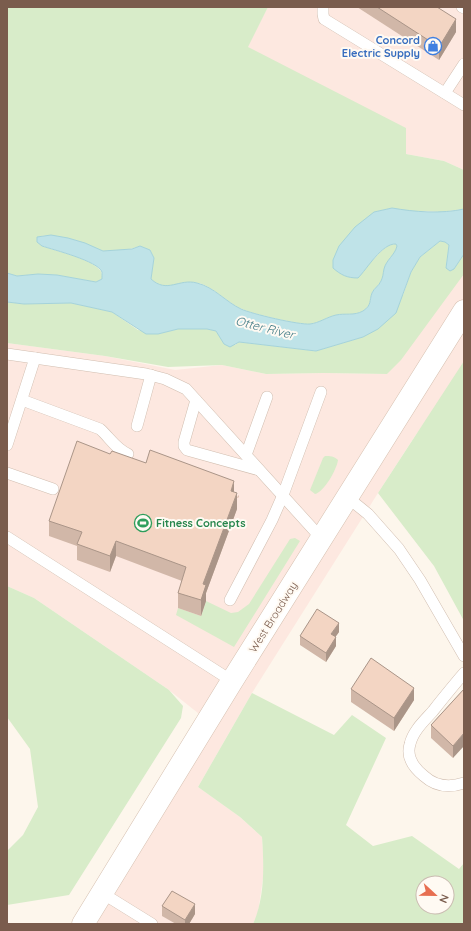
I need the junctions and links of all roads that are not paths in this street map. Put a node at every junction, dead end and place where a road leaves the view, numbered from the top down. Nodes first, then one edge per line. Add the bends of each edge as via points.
1 (323, 7) edge
2 (464, 64) edge
3 (445, 93) junction
4 (464, 105) edge
5 (464, 311) edge
6 (7, 354) edge
7 (35, 358) junction
8 (152, 375) junction
9 (321, 392) dead end
10 (267, 398) dead end
11 (22, 400) junction
12 (196, 400) junction
13 (10, 424) edge
14 (137, 426) dead end
15 (7, 445) edge
16 (128, 454) dead end
17 (246, 455) junction
18 (259, 470) junction
19 (7, 473) edge
20 (53, 489) dead end
21 (283, 495) junction
22 (347, 497) junction
23 (7, 537) edge
24 (322, 539) junction
25 (230, 600) dead end
26 (464, 656) edge
27 (464, 673) edge
28 (232, 682) junction
29 (464, 783) edge
30 (102, 893) junction
31 (83, 924) edge
32 (152, 924) edge

1 - 3 lane via 324,18
2 - 3 lane
3 - 4 lane
5 - 22 main road, West Broadway
6 - 7 lane
7 - 8 lane
7 - 11 lane
8 - 12 lane via 186,389
8 - 14 lane
9 - 21 lane
10 - 17 lane
11 - 13 lane
11 - 16 lane via 95,426 108,435 121,451
12 - 17 lane
12 - 18 lane via 184,442 187,450
13 - 15 lane
17 - 18 lane
18 - 21 lane
19 - 20 lane
21 - 24 lane
21 - 25 lane
22 - 24 main road, West Broadway
22 - 26 lane via 382,528 407,560
23 - 28 lane
24 - 28 main road, West Broadway
27 - 29 lane via 417,730 409,753 415,768 436,784 446,787
28 - 30 main road, West Broadway
30 - 31 main road, West Broadway
30 - 32 lane

